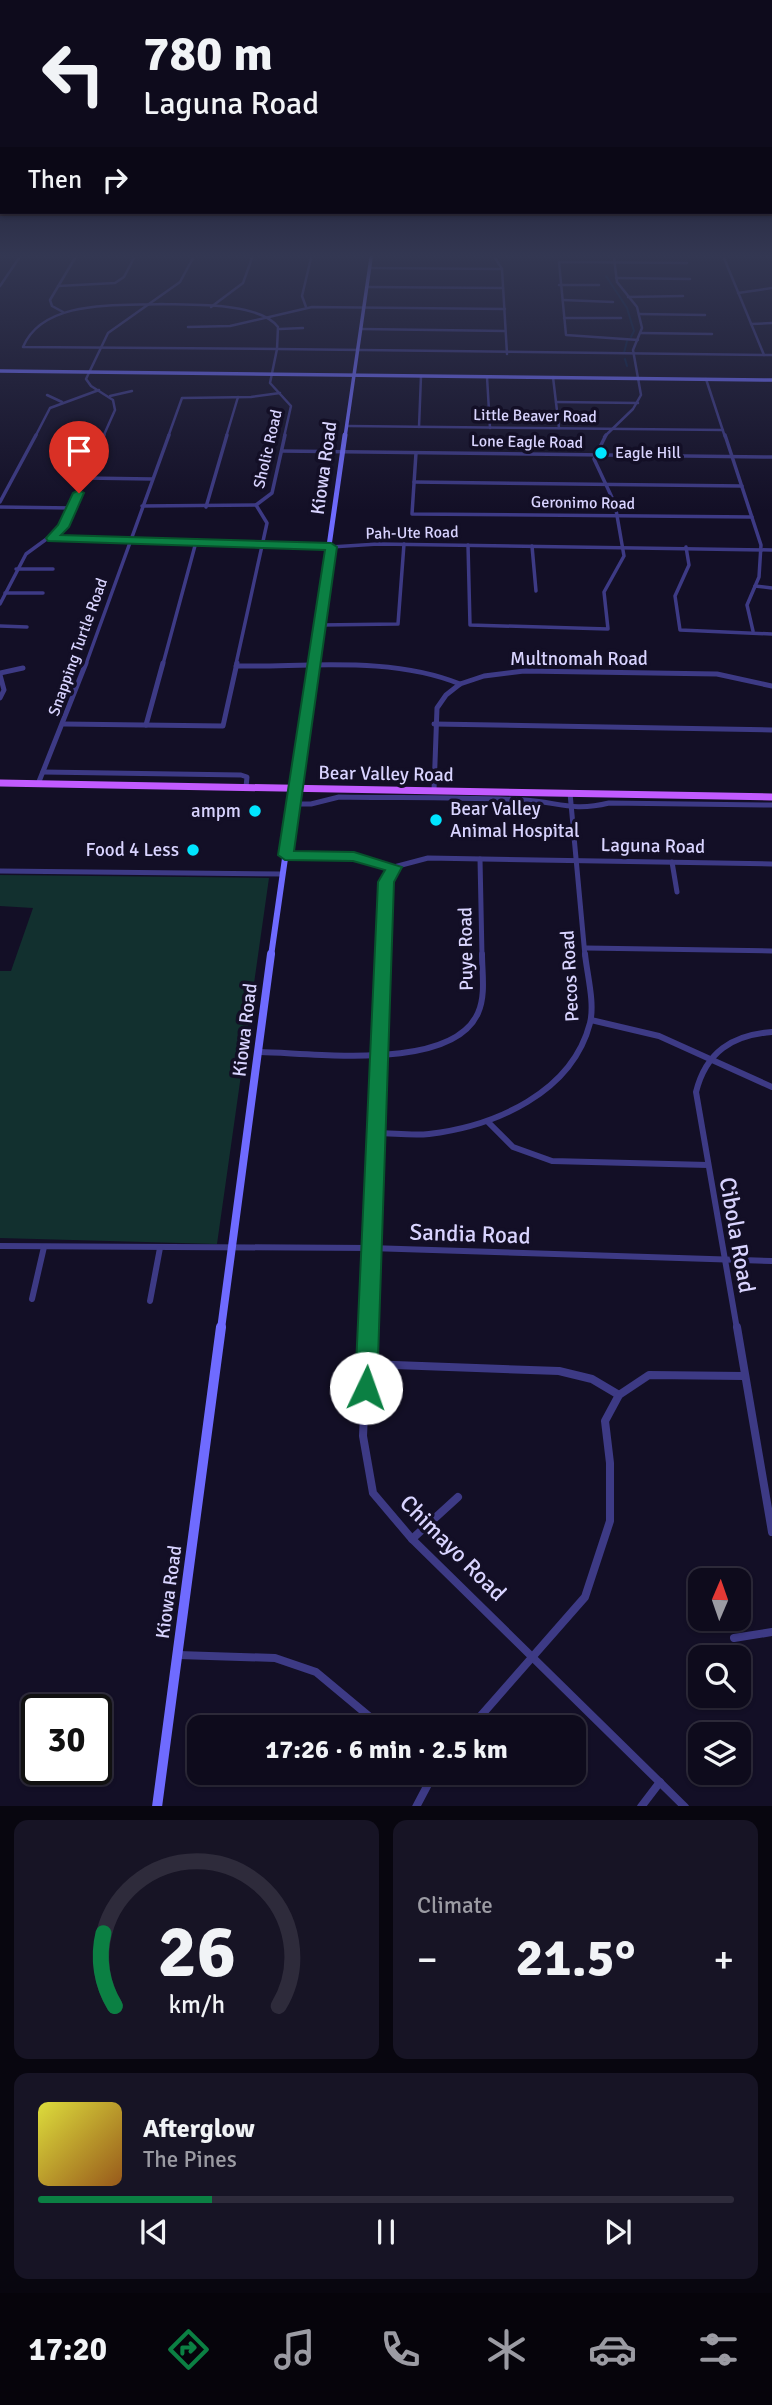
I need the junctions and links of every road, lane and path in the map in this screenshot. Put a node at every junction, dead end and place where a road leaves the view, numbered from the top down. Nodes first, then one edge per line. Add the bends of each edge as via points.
1 (24, 342) edge
2 (103, 342) edge
3 (278, 342) edge
4 (360, 342) edge
5 (506, 342) edge
6 (637, 342) edge
7 (759, 342) edge
8 (99, 349) junction
9 (277, 351) junction
10 (358, 352) junction
11 (507, 354) junction
12 (764, 355) junction
13 (772, 355) edge
14 (634, 357) junction
15 (2, 371) edge
16 (87, 372) junction
17 (271, 374) junction
18 (355, 375) junction
19 (421, 376) junction
20 (486, 377) junction
21 (553, 377) junction
22 (0, 378) edge
23 (639, 378) junction
24 (706, 379) junction
25 (771, 382) edge
26 (99, 390) junction
27 (132, 391) dead end
28 (280, 393) junction
29 (47, 395) dead end
30 (110, 396) junction
31 (238, 397) junction
32 (62, 402) junction
33 (556, 402) junction
34 (638, 403) junction
35 (348, 426) junction
36 (419, 427) junction
37 (489, 428) junction
38 (559, 428) junction
39 (612, 429) junction
40 (723, 430) junction
41 (282, 451) junction
42 (345, 452) junction
43 (416, 453) junction
44 (594, 455) junction
45 (732, 456) junction
46 (772, 457) edge
47 (85, 478) junction
48 (152, 479) junction
49 (414, 482) junction
50 (603, 484) junction
51 (741, 486) junction
52 (0, 502) edge
53 (256, 505) junction
54 (142, 506) junction
55 (0, 507) edge
56 (206, 507) junction
57 (72, 508) junction
58 (412, 514) joint
59 (617, 516) junction
60 (752, 517) junction
61 (52, 538) junction
62 (129, 541) junction
63 (196, 542) junction
64 (262, 544) junction
65 (404, 544) junction
66 (468, 545) junction
67 (532, 546) junction
68 (331, 547) junction
69 (622, 547) junction
70 (686, 547) junction
71 (761, 549) junction
72 (772, 550) edge
73 (16, 569) junction
74 (53, 569) dead end
75 (755, 586) junction
76 (772, 587) edge
77 (536, 591) dead end
78 (5, 593) junction
79 (43, 593) dead end
80 (0, 604) edge
81 (320, 625) junction
82 (0, 626) edge
83 (27, 627) dead end
84 (608, 629) joint
85 (753, 631) junction
86 (772, 634) edge
87 (236, 666) junction
88 (23, 668) dead end
89 (314, 668) junction
90 (0, 674) edge
91 (460, 684) junction
92 (772, 686) edge
93 (0, 698) edge
94 (64, 724) junction
95 (434, 724) junction
96 (146, 725) junction
97 (223, 726) joint
98 (772, 730) edge
99 (43, 772) junction
100 (0, 783) edge
101 (38, 784) junction
102 (246, 787) junction
103 (296, 788) junction
104 (434, 790) junction
105 (570, 793) junction
106 (772, 797) edge
107 (294, 804) junction
108 (772, 805) edge
109 (571, 808) junction
110 (285, 855) junction
111 (480, 859) junction
112 (576, 860) junction
113 (672, 862) junction
114 (771, 864) edge
115 (394, 867) junction
116 (0, 871) edge
117 (772, 873) edge
118 (282, 874) junction
119 (677, 892) dead end
120 (586, 948) junction
121 (772, 951) edge
122 (591, 1020) junction
123 (772, 1032) edge
124 (260, 1052) junction
125 (380, 1054) junction
126 (708, 1057) junction
127 (772, 1087) edge
128 (488, 1122) junction
129 (376, 1133) junction
130 (708, 1165) junction
131 (0, 1246) edge
132 (234, 1246) junction
133 (44, 1247) junction
134 (160, 1248) junction
135 (370, 1248) junction
136 (724, 1259) junction
137 (772, 1261) edge
138 (32, 1299) dead end
139 (150, 1301) dead end
140 (367, 1364) junction
141 (744, 1376) junction
142 (619, 1395) junction
143 (458, 1497) dead end
144 (772, 1532) edge
145 (412, 1539) junction
146 (772, 1632) edge
147 (734, 1638) dead end
148 (178, 1655) junction
149 (532, 1655) junction
150 (368, 1715) edge
151 (481, 1715) edge
152 (660, 1782) junction
153 (428, 1785) edge
154 (157, 1806) edge
155 (417, 1806) edge
156 (642, 1806) edge
157 (684, 1806) edge

1 - 8 street via 27,348
2 - 8 street
3 - 9 street
4 - 10 street, Kiowa Road
5 - 11 street
6 - 14 street
7 - 12 street
8 - 9 street
8 - 16 street
9 - 10 street
9 - 17 street
10 - 11 street
10 - 18 street, Kiowa Road
11 - 14 street
12 - 13 street
12 - 14 street
14 - 23 street
15 - 16 street
15 - 22 street
16 - 17 street
16 - 26 street via 88,383
17 - 18 street
17 - 28 street, Sholic Road via 270,383
18 - 19 street
18 - 35 street, Kiowa Road
19 - 20 street
19 - 36 street
20 - 21 street
20 - 37 street
21 - 23 street
21 - 33 street
23 - 24 street
23 - 34 street
24 - 25 street
24 - 40 street
26 - 30 street
26 - 32 street
27 - 30 street
28 - 31 street
28 - 41 street, Sholic Road via 291,406
29 - 32 street
30 - 47 street via 115,410
31 - 48 street, Snapping Turtle Road via 182,398
31 - 56 street
32 - 52 street via 50,408
33 - 34 street
33 - 38 street
34 - 39 street
35 - 36 street, Little Beaver Road
35 - 42 street, Kiowa Road
36 - 37 street, Little Beaver Road
37 - 38 street, Little Beaver Road
38 - 39 street, Little Beaver Road
39 - 40 street, Little Beaver Road
39 - 44 street
40 - 45 street
41 - 42 street, Lone Eagle Road
41 - 53 street, Sholic Road via 272,494
42 - 43 street, Lone Eagle Road
42 - 68 street, Kiowa Road
43 - 44 street, Lone Eagle Road
43 - 49 street
44 - 45 street, Lone Eagle Road
44 - 50 street via 594,469
45 - 46 street, Lone Eagle Road
45 - 51 street
47 - 48 street
47 - 57 street
48 - 54 street, Snapping Turtle Road
49 - 50 street
49 - 58 street
50 - 51 street
50 - 59 street via 613,497
51 - 60 street
53 - 56 street
53 - 64 street, Sholic Road via 267,523
54 - 56 street
54 - 62 street, Snapping Turtle Road
55 - 57 street
57 - 61 street
58 - 59 street, Geronimo Road
59 - 60 street, Geronimo Road
59 - 69 street
60 - 71 street
61 - 62 street, Pah-Ute Road
61 - 73 street via 26,554
62 - 63 street, Pah-Ute Road
62 - 94 street, Snapping Turtle Road
63 - 64 street, Pah-Ute Road
63 - 96 street
64 - 68 street, Pah-Ute Road
64 - 87 street, Sholic Road
65 - 66 street, Pah-Ute Road
65 - 68 street, Pah-Ute Road
65 - 81 street via 398,624
66 - 67 street, Pah-Ute Road
66 - 84 street via 470,625
67 - 69 street, Pah-Ute Road
67 - 77 street
68 - 81 street, Kiowa Road
69 - 70 street, Pah-Ute Road
69 - 84 street via 624,556 604,593
70 - 71 street, Pah-Ute Road
70 - 85 street via 689,565 675,596 680,630
71 - 72 street, Pah-Ute Road
71 - 75 street
73 - 74 street
73 - 78 street
75 - 76 street
75 - 85 street via 747,605
78 - 79 street
78 - 80 street
81 - 89 street, Kiowa Road
82 - 83 street
85 - 86 street
87 - 89 street
87 - 97 street, Sholic Road
88 - 90 street
89 - 91 street via 417,671
89 - 103 street, Kiowa Road
90 - 93 street via 4,690
91 - 92 street, Multnomah Road via 496,673 540,671 717,674
91 - 95 street via 437,708
94 - 96 street
94 - 99 street, Snapping Turtle Road
95 - 98 street
95 - 104 street
96 - 97 street
99 - 101 street, Snapping Turtle Road
99 - 102 street via 241,775 247,778
100 - 101 main road, Bear Valley Road
101 - 102 main road, Bear Valley Road
102 - 103 main road, Bear Valley Road
103 - 104 main road, Bear Valley Road
103 - 107 street, Kiowa Road
104 - 105 main road, Bear Valley Road
105 - 106 main road, Bear Valley Road
105 - 109 street, Pecos Road
107 - 109 street via 339,797 527,800
107 - 110 street, Kiowa Road
108 - 109 street via 609,803
109 - 112 street, Pecos Road
110 - 115 street via 354,856
110 - 118 street, Kiowa Road
111 - 112 street, Laguna Road
111 - 115 street, Laguna Road via 428,858
111 - 125 street, Puye Road via 481,1011 475,1023 446,1044 427,1051
112 - 113 street, Laguna Road
112 - 120 street, Pecos Road
113 - 114 street, Laguna Road
113 - 119 street
114 - 117 street
115 - 125 street, Chimayo Road via 386,882
116 - 118 street
118 - 124 street, Kiowa Road
120 - 121 street
120 - 122 street, Pecos Road
122 - 126 street via 659,1036
122 - 128 street, Pecos Road via 580,1052 559,1078 541,1095
123 - 126 street via 730,1041
124 - 125 street, Puye Road
124 - 132 street, Kiowa Road
125 - 129 street, Chimayo Road
126 - 127 street
126 - 130 street, Cibola Road via 696,1092
128 - 129 street, Pecos Road via 428,1135
128 - 130 street via 513,1147 552,1161
129 - 135 street, Chimayo Road
130 - 136 street, Cibola Road
131 - 133 street, Sandia Road
132 - 134 street, Sandia Road
132 - 135 street, Sandia Road
132 - 148 street, Kiowa Road
133 - 134 street, Sandia Road
133 - 138 street
134 - 139 street
135 - 136 street, Sandia Road
135 - 140 street, Chimayo Road
136 - 137 street, Sandia Road
136 - 141 street, Cibola Road
140 - 142 street via 559,1371 592,1378
140 - 145 street, Chimayo Road via 363,1436 373,1493
141 - 142 street via 649,1375
141 - 144 street, Cibola Road
142 - 149 street via 606,1421 610,1521 584,1597
143 - 145 street
145 - 149 street, Chimayo Road
146 - 147 street
148 - 150 street via 275,1658 316,1672
148 - 154 street, Kiowa Road
149 - 151 street
149 - 152 street, Chimayo Road
152 - 156 street
152 - 157 street, Chimayo Road
153 - 155 street

